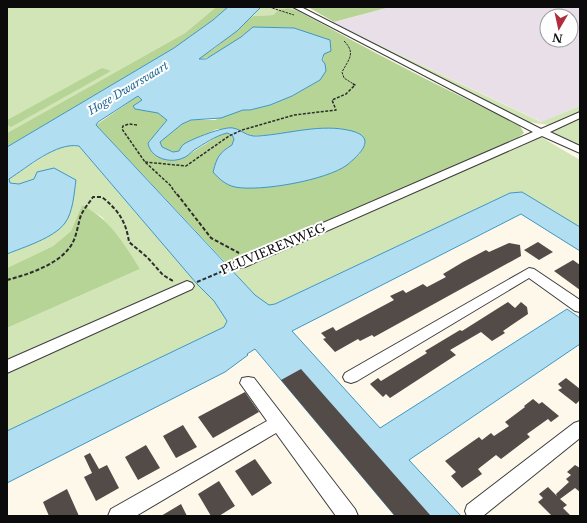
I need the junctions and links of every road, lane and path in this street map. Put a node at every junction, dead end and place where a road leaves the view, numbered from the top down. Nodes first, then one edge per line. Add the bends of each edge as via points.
1 (269, 7) edge
2 (296, 7) edge
3 (299, 17) dead end
4 (343, 40) dead end
5 (580, 115) edge
6 (138, 125) dead end
7 (540, 132) junction
8 (580, 150) edge
9 (580, 158) edge
10 (145, 162) junction
11 (245, 262) junction
12 (7, 280) edge
13 (187, 286) junction
14 (580, 307) edge
15 (7, 367) edge
16 (351, 377) dead end
17 (248, 383) dead end
18 (278, 423) junction
19 (580, 428) edge
20 (474, 511) dead end
21 (118, 516) edge
22 (348, 516) edge

1 - 3 path
2 - 7 street
4 - 10 path via 350,47 350,56 342,72 344,78 355,85 346,94 332,100 336,110 294,115 242,130 186,166
5 - 7 street, PLUVIERENWEG
6 - 10 path via 129,124 122,129
7 - 8 street
7 - 9 street via 544,137
7 - 11 street, PLUVIERENWEG
10 - 11 path via 170,186 211,238
11 - 13 path, PLUVIERENWEG
12 - 13 path via 42,267 68,250 80,218 93,198 102,197 119,211 128,230 129,242 170,280 185,283
13 - 15 street
14 - 16 street via 529,272
17 - 18 street
18 - 21 street
18 - 22 street
19 - 20 street

